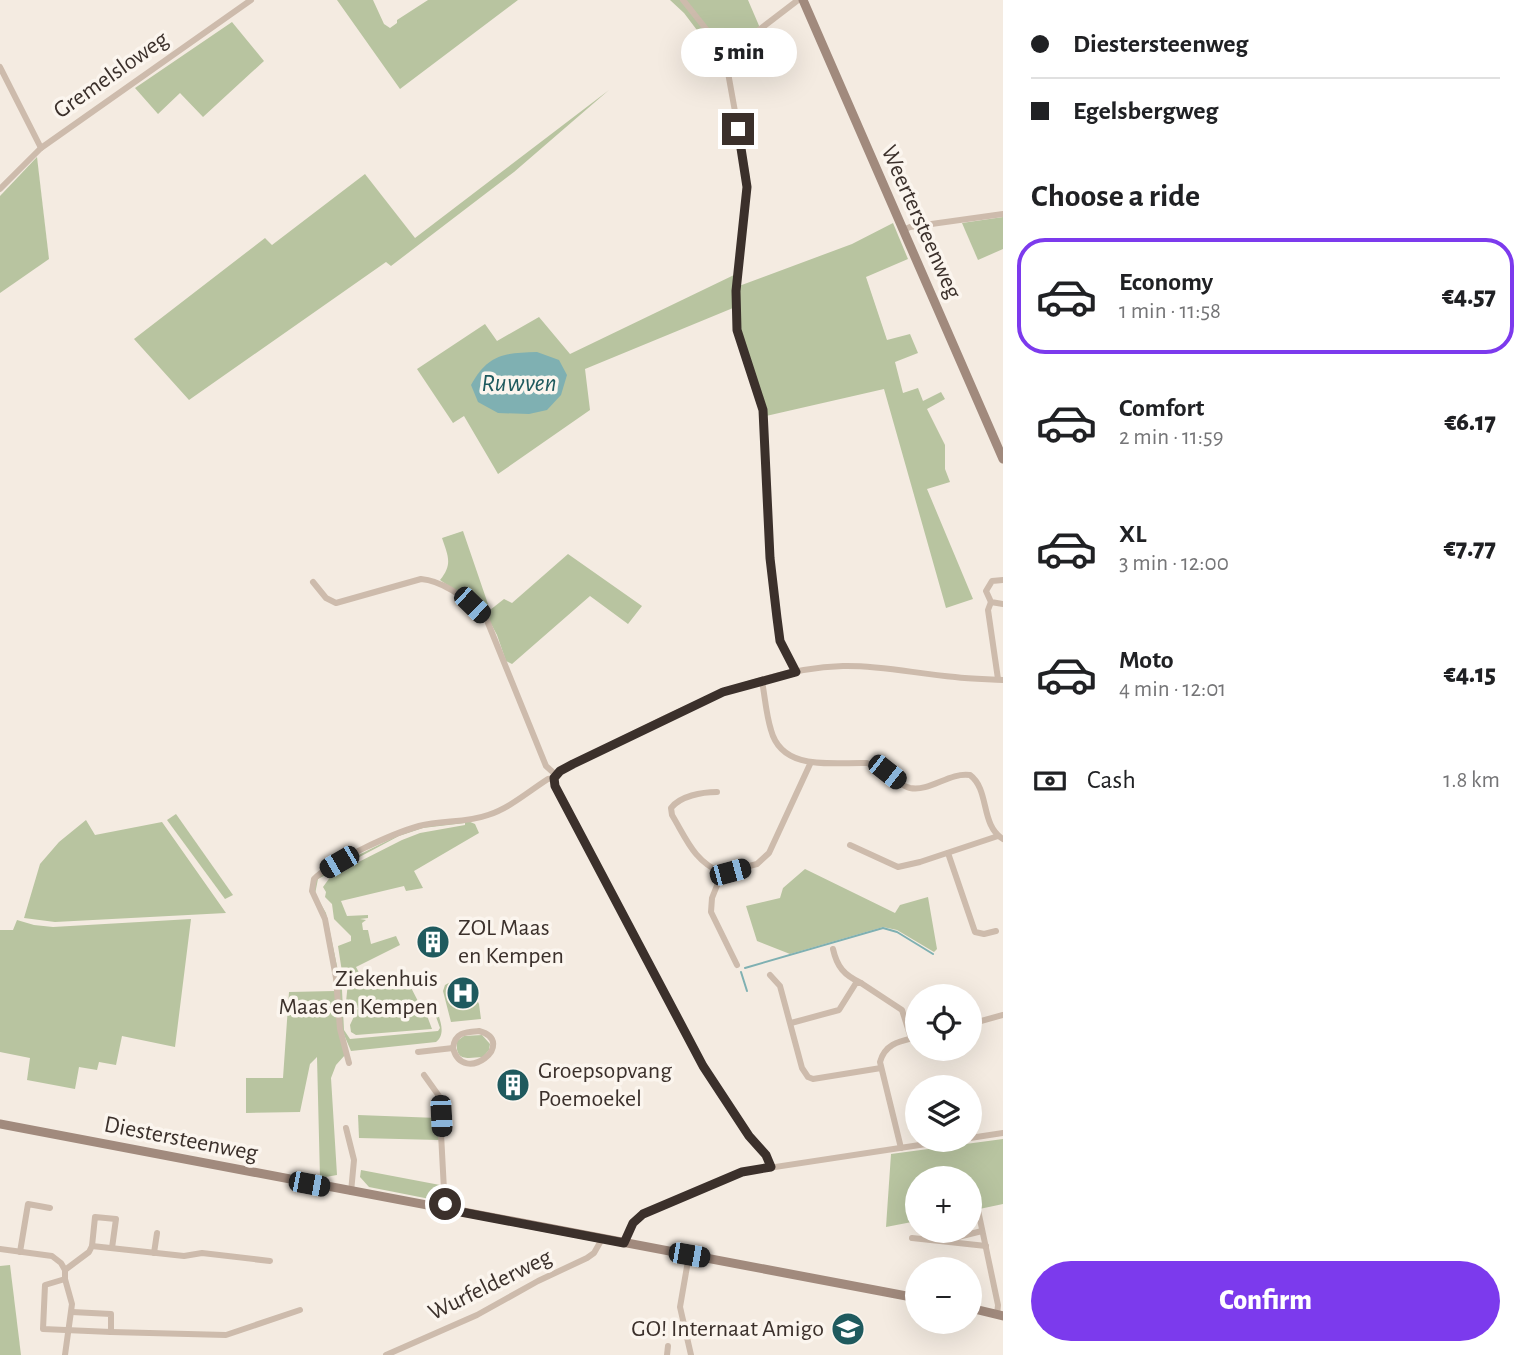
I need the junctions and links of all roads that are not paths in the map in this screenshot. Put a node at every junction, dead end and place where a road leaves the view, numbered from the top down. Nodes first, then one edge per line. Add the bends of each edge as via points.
1 (251, 0) edge
2 (683, 0) edge
3 (800, 0) edge
4 (725, 56) junction
5 (0, 67) edge
6 (41, 148) junction
7 (0, 189) edge
8 (1003, 214) edge
9 (903, 230) junction
10 (1003, 459) edge
11 (1003, 580) edge
12 (313, 582) dead end
13 (991, 602) junction
14 (1003, 604) edge
15 (796, 672) junction
16 (1000, 679) edge
17 (762, 681) junction
18 (811, 762) junction
19 (555, 777) junction
20 (717, 792) dead end
21 (1001, 837) edge
22 (850, 845) dead end
23 (948, 853) junction
24 (723, 873) junction
25 (996, 931) dead end
26 (833, 949) dead end
27 (737, 965) dead end
28 (770, 975) dead end
29 (861, 983) junction
30 (1003, 1015) edge
31 (905, 1017) edge
32 (982, 1021) edge
33 (791, 1023) junction
34 (905, 1040) edge
35 (453, 1048) junction
36 (418, 1052) dead end
37 (349, 1063) dead end
38 (881, 1068) junction
39 (424, 1075) dead end
40 (0, 1124) edge
41 (346, 1128) dead end
42 (1003, 1133) edge
43 (982, 1136) edge
44 (905, 1147) edge
45 (901, 1148) junction
46 (771, 1167) junction
47 (351, 1192) junction
48 (50, 1208) dead end
49 (445, 1209) junction
50 (982, 1231) edge
51 (157, 1233) dead end
52 (602, 1239) junction
53 (624, 1243) junction
54 (965, 1243) edge
55 (92, 1246) junction
56 (986, 1246) junction
57 (112, 1248) junction
58 (0, 1249) edge
59 (20, 1252) junction
60 (154, 1253) junction
61 (689, 1255) junction
62 (270, 1261) dead end
63 (65, 1270) junction
64 (65, 1279) junction
65 (905, 1296) edge
66 (300, 1310) dead end
67 (982, 1311) edge
68 (72, 1312) junction
69 (1000, 1315) edge
70 (69, 1331) junction
71 (111, 1332) junction
72 (668, 1346) dead end
73 (65, 1355) edge
74 (386, 1355) edge
75 (667, 1355) edge
76 (691, 1355) edge

1 - 6 street, Gremelsloweg
2 - 4 street
3 - 4 street
3 - 9 main road, Weertersteenweg
4 - 15 street via 747,178 736,291 737,330 763,410 777,618 780,641
5 - 6 street
6 - 7 street, Gremelsloweg
8 - 9 street
9 - 10 main road, Weertersteenweg
11 - 13 street via 987,587
12 - 19 street via 336,603 421,579 434,580 472,605 486,618 546,766
13 - 14 street
13 - 16 street via 988,610
15 - 16 street via 843,666
15 - 17 street
17 - 18 street via 775,740 794,760
17 - 19 street via 723,692
18 - 21 street via 867,763 911,788 970,775 991,828
18 - 24 street via 769,853 757,864
19 - 37 street via 486,816 402,832 314,879 312,891 325,919
19 - 46 street via 555,786 703,1066
20 - 24 street via 687,798 671,808 696,856
21 - 23 street
22 - 23 street via 898,867
23 - 25 street via 975,932
24 - 27 street via 711,912
26 - 29 street via 837,965
28 - 33 street via 780,986
29 - 31 street via 902,1010
29 - 33 street via 856,983 839,1010
30 - 32 street
33 - 38 street via 808,1077
34 - 38 street via 891,1044 882,1054
35 - 35 street via 461,1060 480,1062 489,1057 493,1045 487,1034 467,1032 456,1037
35 - 36 street
38 - 45 street
39 - 49 street via 439,1096
40 - 47 main road, Diestersteenweg
41 - 47 street via 354,1160
42 - 43 street
44 - 45 street
45 - 46 street
46 - 53 street via 742,1172 643,1214
47 - 49 main road, Diestersteenweg
48 - 59 street via 28,1204
49 - 52 main road, Diestersteenweg
50 - 56 street
51 - 60 street
52 - 53 main road, Diestersteenweg
52 - 74 street, Wurfelderweg via 587,1258 477,1315
53 - 61 main road, Diestersteenweg
54 - 56 street
55 - 57 street
55 - 57 street via 95,1217 116,1219
55 - 63 street
56 - 69 street
57 - 60 street
58 - 59 street
59 - 63 street via 56,1257
60 - 62 street
61 - 65 main road, Diestersteenweg
61 - 76 street via 680,1307
63 - 64 street
64 - 68 street
64 - 70 street via 45,1285 43,1329
66 - 71 street via 226,1335
67 - 69 main road
68 - 70 street
68 - 71 street via 111,1314
70 - 71 street
70 - 73 street
72 - 75 street

